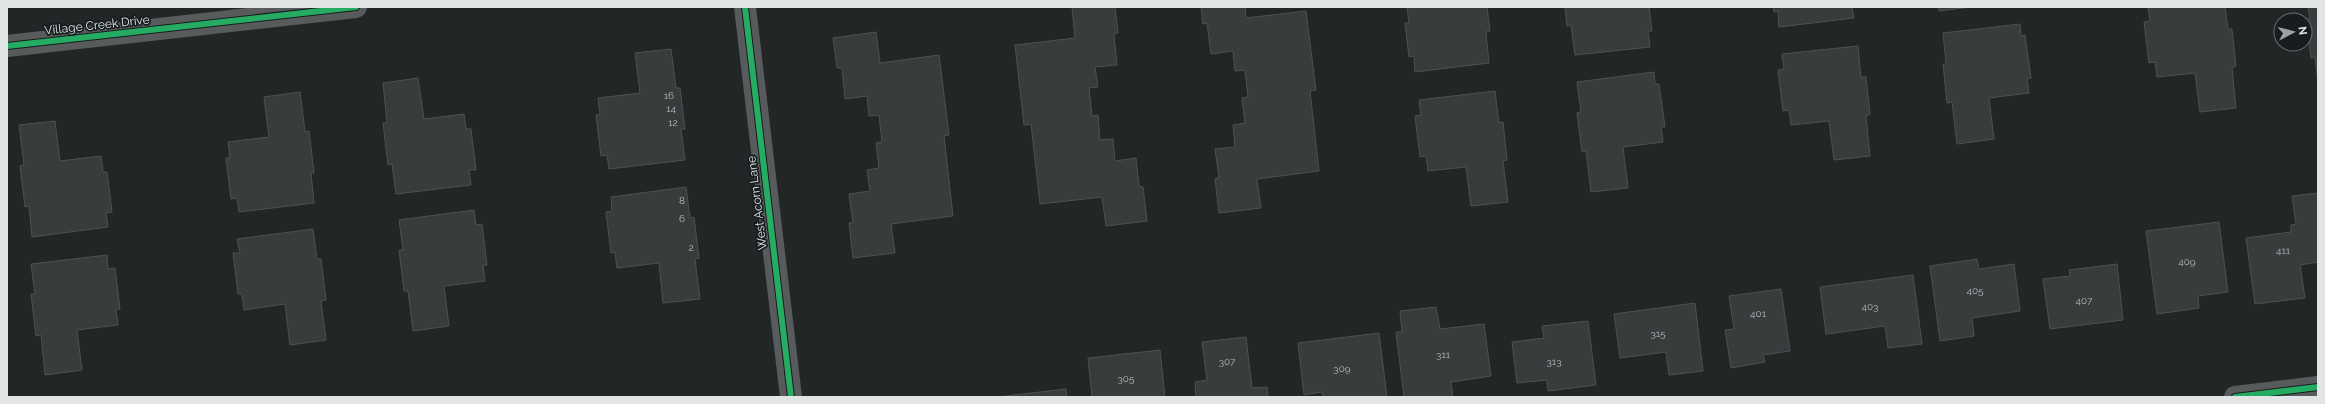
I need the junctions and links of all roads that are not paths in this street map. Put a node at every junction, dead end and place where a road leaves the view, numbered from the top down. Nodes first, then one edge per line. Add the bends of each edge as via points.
1 (356, 7) edge
2 (745, 7) edge
3 (7, 46) edge
4 (2318, 387) edge
5 (791, 397) edge
6 (2235, 397) edge

1 - 3 street, Village Creek Drive
2 - 5 street, West Acorn Lane
4 - 6 street

